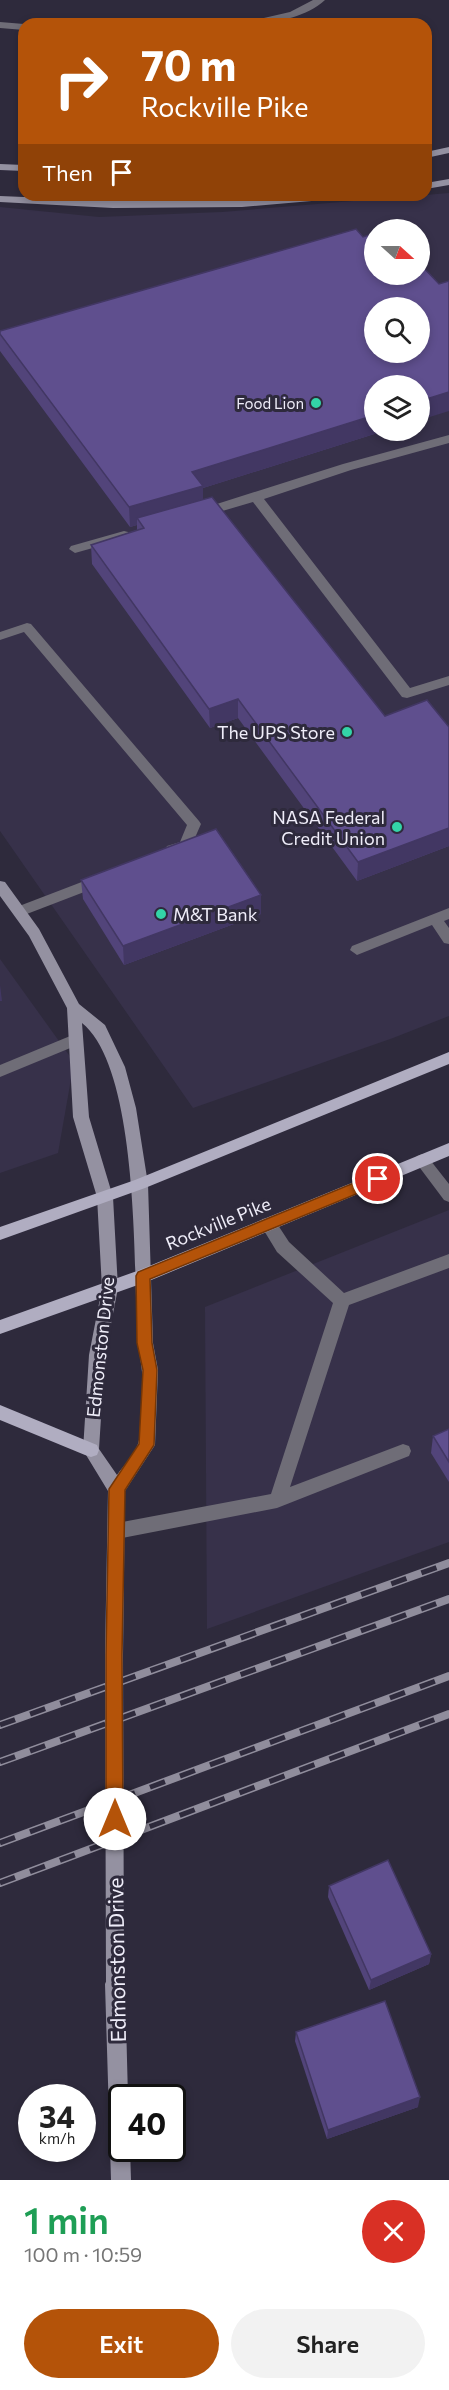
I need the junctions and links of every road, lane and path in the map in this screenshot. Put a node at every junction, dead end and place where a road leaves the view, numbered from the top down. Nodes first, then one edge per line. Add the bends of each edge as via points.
1 (320, 0) edge
2 (273, 18) edge
3 (0, 25) edge
4 (18, 26) edge
5 (449, 150) edge
6 (432, 154) edge
7 (0, 167) edge
8 (18, 168) edge
9 (449, 182) edge
10 (432, 185) edge
11 (0, 199) edge
12 (18, 200) edge
13 (38, 201) edge
14 (277, 201) edge
15 (449, 439) edge
16 (256, 497) junction
17 (188, 517) edge
18 (132, 533) edge
19 (75, 549) dead end
20 (0, 636) edge
21 (449, 680) edge
22 (163, 854) edge
23 (108, 876) edge
24 (0, 886) edge
25 (19, 912) junction
26 (442, 916) edge
27 (449, 939) edge
28 (357, 950) dead end
29 (74, 1008) junction
30 (75, 1040) junction
31 (449, 1058) edge
32 (0, 1071) edge
33 (449, 1149) edge
34 (422, 1161) junction
35 (140, 1184) junction
36 (449, 1196) edge
37 (105, 1197) junction
38 (268, 1224) junction
39 (0, 1234) edge
40 (449, 1262) edge
41 (143, 1276) junction
42 (110, 1288) junction
43 (342, 1301) junction
44 (0, 1327) edge
45 (0, 1412) edge
46 (91, 1450) junction
47 (403, 1451) dead end
48 (117, 1489) junction
49 (277, 1500) junction
50 (117, 1531) junction
51 (121, 2180) edge

1 - 2 street via 293,14
3 - 4 street
5 - 6 street
7 - 8 street
9 - 10 street
11 - 12 street
13 - 14 street via 113,205
15 - 16 street
16 - 17 street
16 - 21 street via 408,694
18 - 19 street
20 - 22 street via 27,627 194,824 185,845
23 - 25 street
24 - 25 street
25 - 29 street
26 - 27 street
26 - 28 street
29 - 30 street, Edmonston Drive
29 - 35 street, Edmonston Drive via 100,1029 118,1067
30 - 32 street
30 - 37 street, Edmonston Drive via 81,1117
31 - 35 main road
33 - 34 main road, Rockville Pike
34 - 36 street
34 - 38 main road, Rockville Pike
35 - 37 main road
35 - 41 street, Edmonston Drive
37 - 39 main road
37 - 42 street, Edmonston Drive
38 - 41 main road, Rockville Pike
38 - 43 street via 283,1247
40 - 43 street
41 - 42 main road, Rockville Pike
41 - 48 street, Edmonston Drive via 150,1370 147,1445
42 - 44 main road, Rockville Pike
42 - 46 street, Edmonston Drive via 97,1355
43 - 49 street
45 - 46 main road
46 - 48 street
47 - 49 street
48 - 50 street, Edmonston Drive
49 - 50 street
50 - 51 street, Edmonston Drive, bridge via 115,1984

